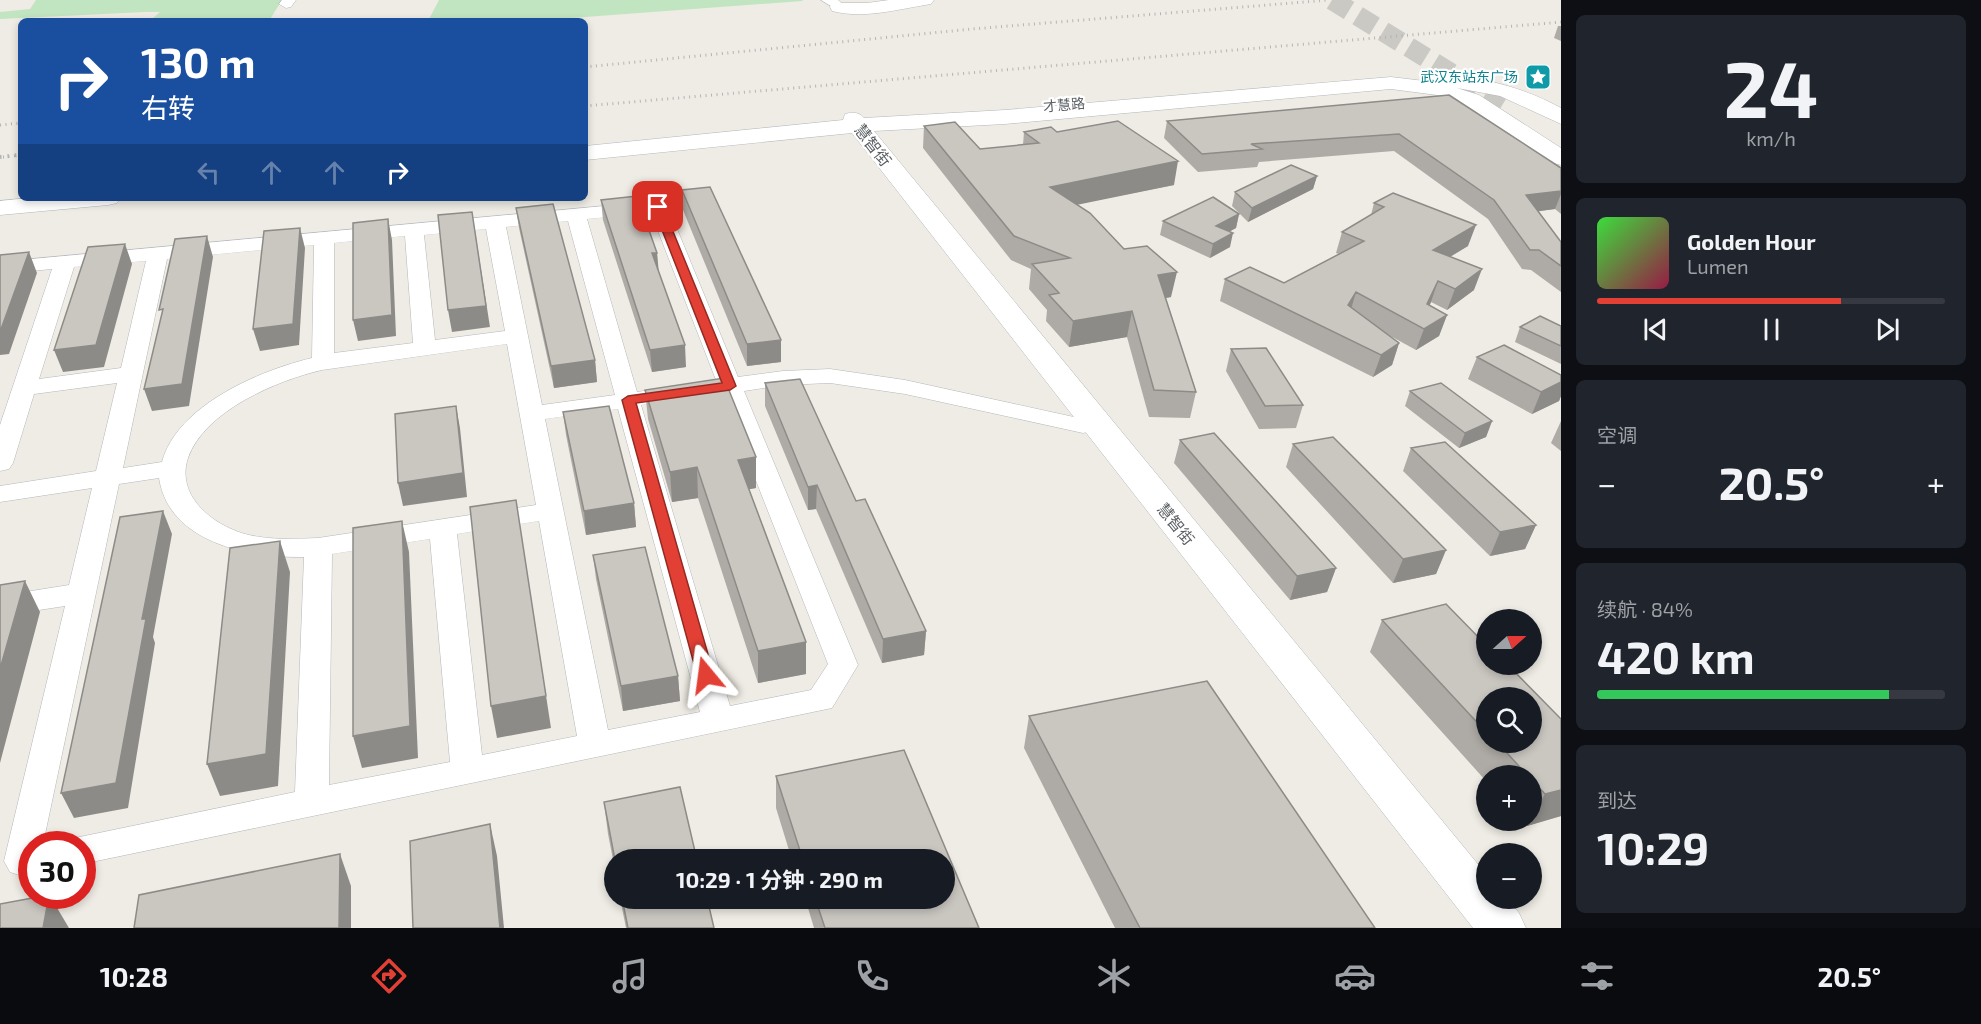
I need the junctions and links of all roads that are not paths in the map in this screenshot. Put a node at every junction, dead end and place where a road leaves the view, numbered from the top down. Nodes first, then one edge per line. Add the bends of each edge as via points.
1 (892, 0) edge
2 (925, 0) edge
3 (834, 4) edge
4 (1511, 105) junction
5 (1561, 117) edge
6 (850, 122) junction
7 (1561, 129) edge
8 (1561, 142) edge
9 (588, 147) edge
10 (588, 153) edge
11 (1561, 158) edge
12 (18, 200) edge
13 (0, 201) edge
14 (76, 201) edge
15 (0, 208) edge
16 (576, 215) junction
17 (495, 222) junction
18 (414, 230) junction
19 (324, 238) junction
20 (158, 253) junction
21 (65, 262) junction
22 (0, 268) edge
23 (517, 336) junction
24 (425, 348) junction
25 (323, 361) junction
26 (131, 374) junction
27 (730, 386) junction
28 (25, 388) junction
29 (628, 400) junction
30 (532, 414) junction
31 (1083, 426) junction
32 (0, 463) edge
33 (173, 468) junction
34 (108, 478) junction
35 (0, 494) edge
36 (551, 511) junction
37 (442, 528) junction
38 (318, 546) junction
39 (82, 593) junction
40 (0, 606) edge
41 (718, 721) junction
42 (596, 745) junction
43 (467, 771) junction
44 (312, 802) junction
45 (25, 831) edge
46 (96, 846) edge
47 (1482, 928) edge
48 (1502, 928) edge

1 - 3 street
2 - 3 street via 867,9
4 - 5 street
4 - 6 street, 才慧路 via 1391,83 1005,117
4 - 6 street, 才慧路 via 1520,94 1478,83 1386,77
4 - 7 street
4 - 8 street
4 - 11 street
6 - 9 street, 才慧路
6 - 10 street, 才慧路
6 - 31 street, 慧智街
6 - 48 street, 慧智街
12 - 13 street
14 - 15 street
16 - 17 street
16 - 27 street via 658,207
16 - 29 street
17 - 18 street
17 - 23 street
18 - 19 street
18 - 24 street
19 - 20 street
19 - 25 street
20 - 21 street
20 - 26 street
21 - 22 street
21 - 28 street
23 - 24 street
23 - 30 street
24 - 25 street
25 - 33 street via 278,374 225,400 185,438
26 - 28 street
26 - 34 street
27 - 29 street
27 - 31 street via 805,377 853,378
27 - 41 street via 843,665 821,700
28 - 32 street
29 - 30 street
29 - 41 street
30 - 36 street
31 - 47 street, 慧智街
33 - 34 street
33 - 38 street via 177,495 206,526 229,538 261,545
34 - 35 street
34 - 39 street
36 - 37 street
36 - 42 street
37 - 38 street
37 - 43 street
38 - 44 street
39 - 40 street
39 - 45 street
41 - 42 street
42 - 43 street
43 - 44 street
44 - 46 street

